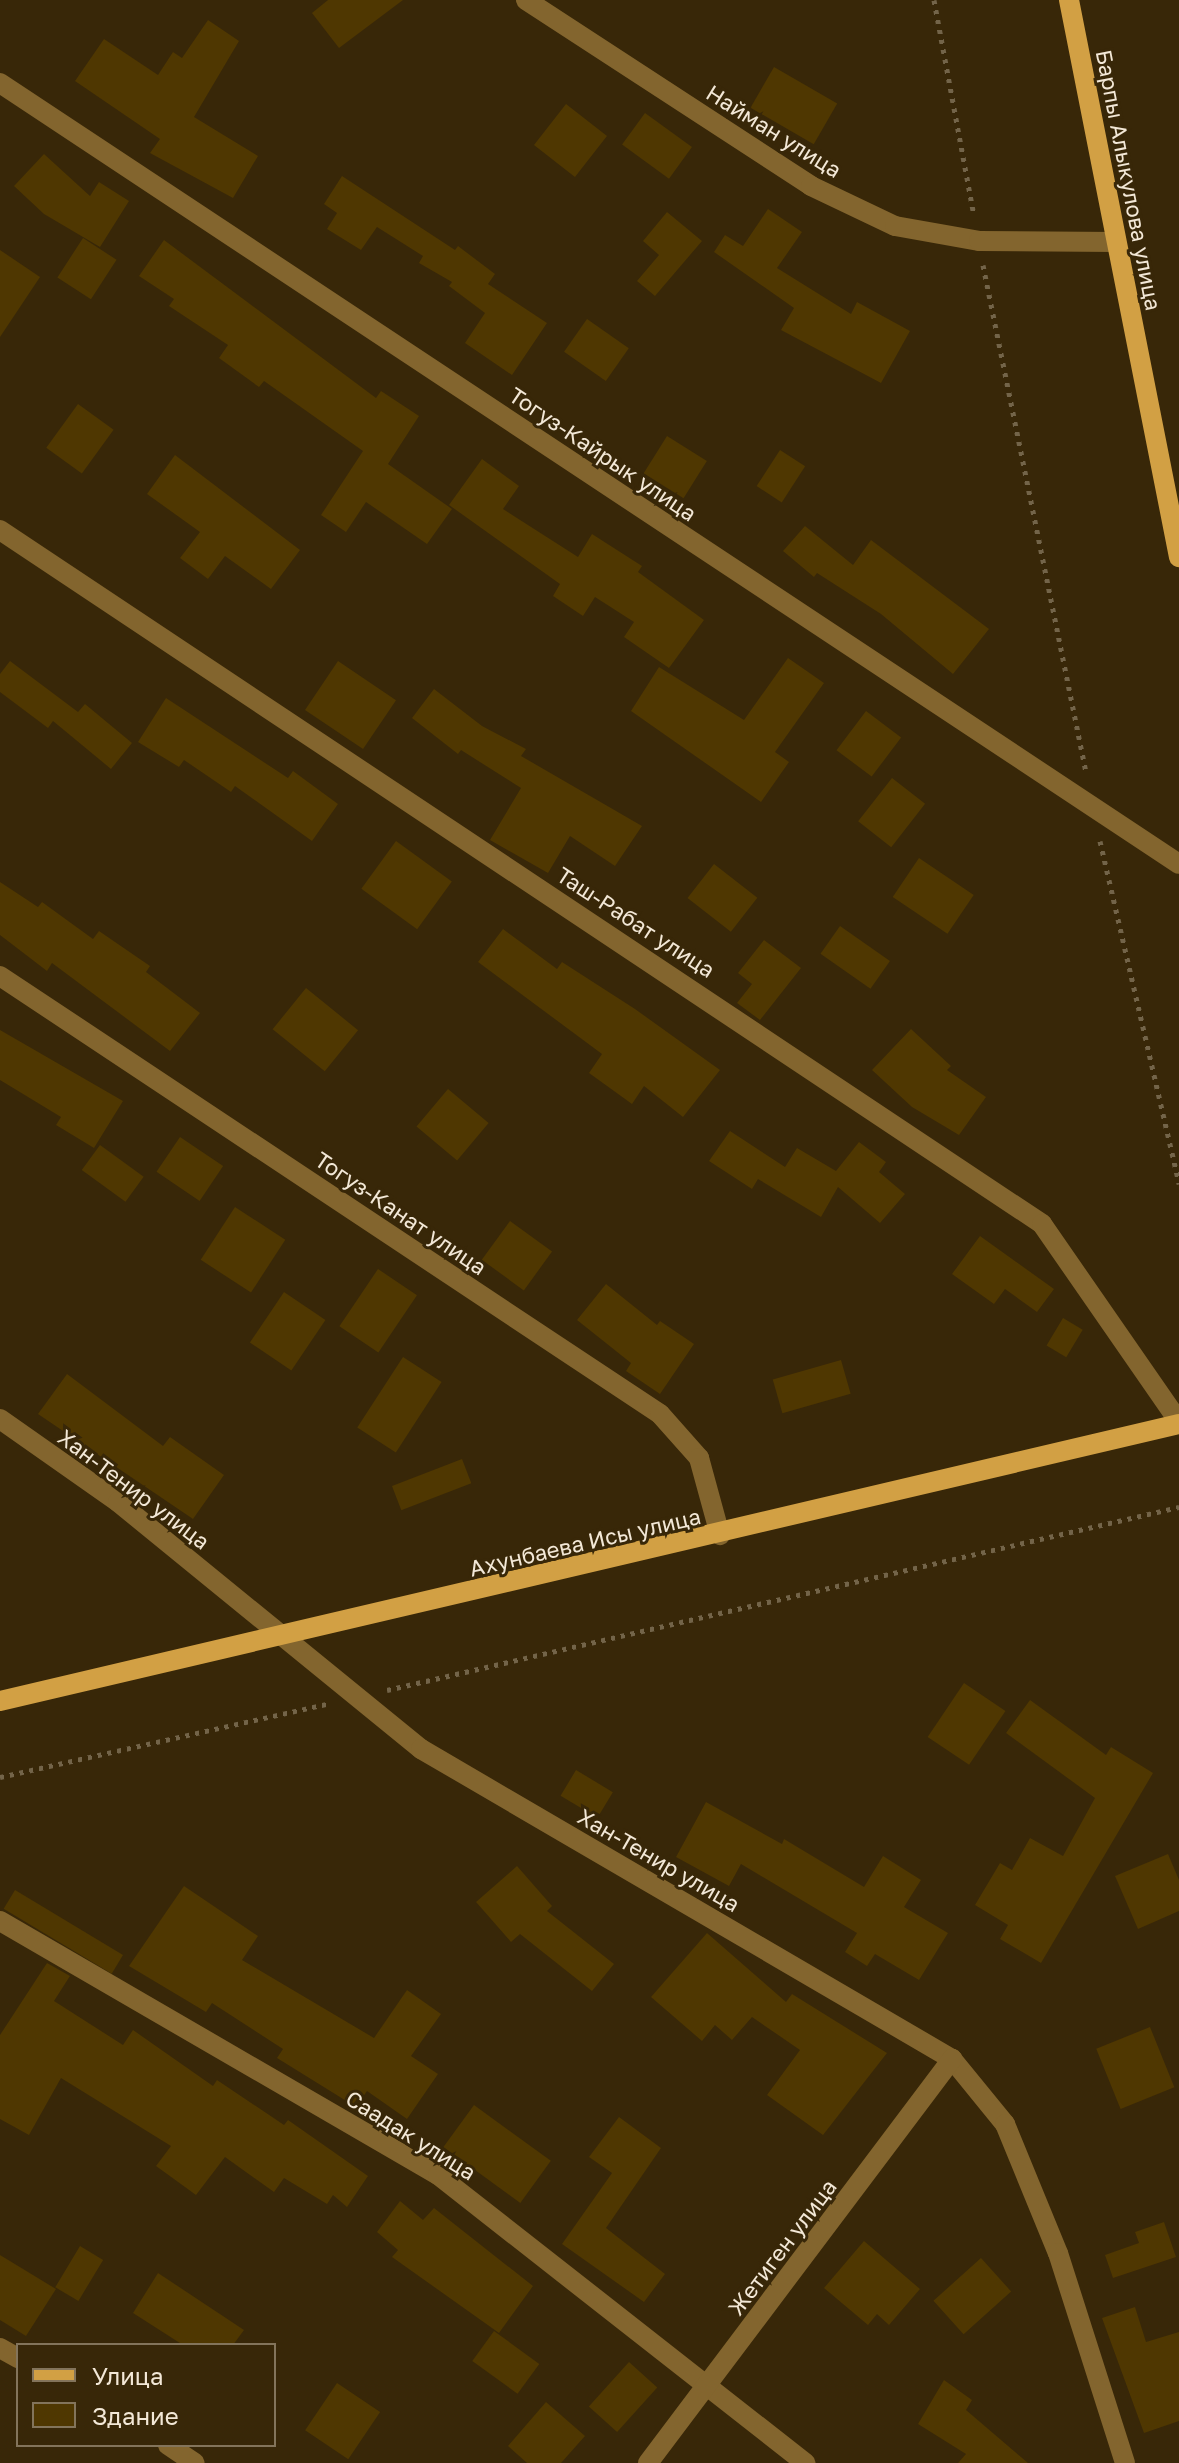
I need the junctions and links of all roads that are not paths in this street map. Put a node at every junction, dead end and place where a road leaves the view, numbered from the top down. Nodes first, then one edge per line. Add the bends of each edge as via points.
1 (526, 0) edge
2 (1069, 0) edge
3 (0, 83) edge
4 (1116, 242) junction
5 (0, 530) edge
6 (1179, 557) edge
7 (1179, 864) edge
8 (0, 976) edge
9 (0, 1419) edge
10 (1179, 1423) edge
11 (720, 1535) junction
12 (283, 1638) junction
13 (0, 1701) edge
14 (0, 1921) edge
15 (952, 2059) junction
16 (709, 2386) junction
17 (171, 2447) edge
18 (195, 2463) edge
19 (648, 2463) edge
20 (805, 2463) edge
21 (1125, 2463) edge

1 - 4 street, Найман улица via 811,186 895,226 979,241
2 - 4 main road, Барпы Алыкулова улица
3 - 7 street, Тогуз-Кайрык улица
4 - 6 main road, Барпы Алыкулова улица
5 - 10 street, Таш-Рабат улица via 1042,1224
8 - 11 street, Тогуз-Канат улица via 660,1414 699,1458
9 - 12 street, Хан-Тенир улица via 118,1502
10 - 11 main road, Ахунбаева Исы улица
11 - 12 main road, Ахунбаева Исы улица
12 - 13 main road, Ахунбаева Исы улица
12 - 15 street, Хан-Тенир улица via 421,1749
14 - 16 street, Саадак улица via 438,2175
15 - 16 street, Жетиген улица
15 - 21 street, Хан-Тенир улица via 1005,2124 1058,2253
16 - 19 street, Жетиген улица
16 - 20 street, Саадак улица
17 - 18 street

